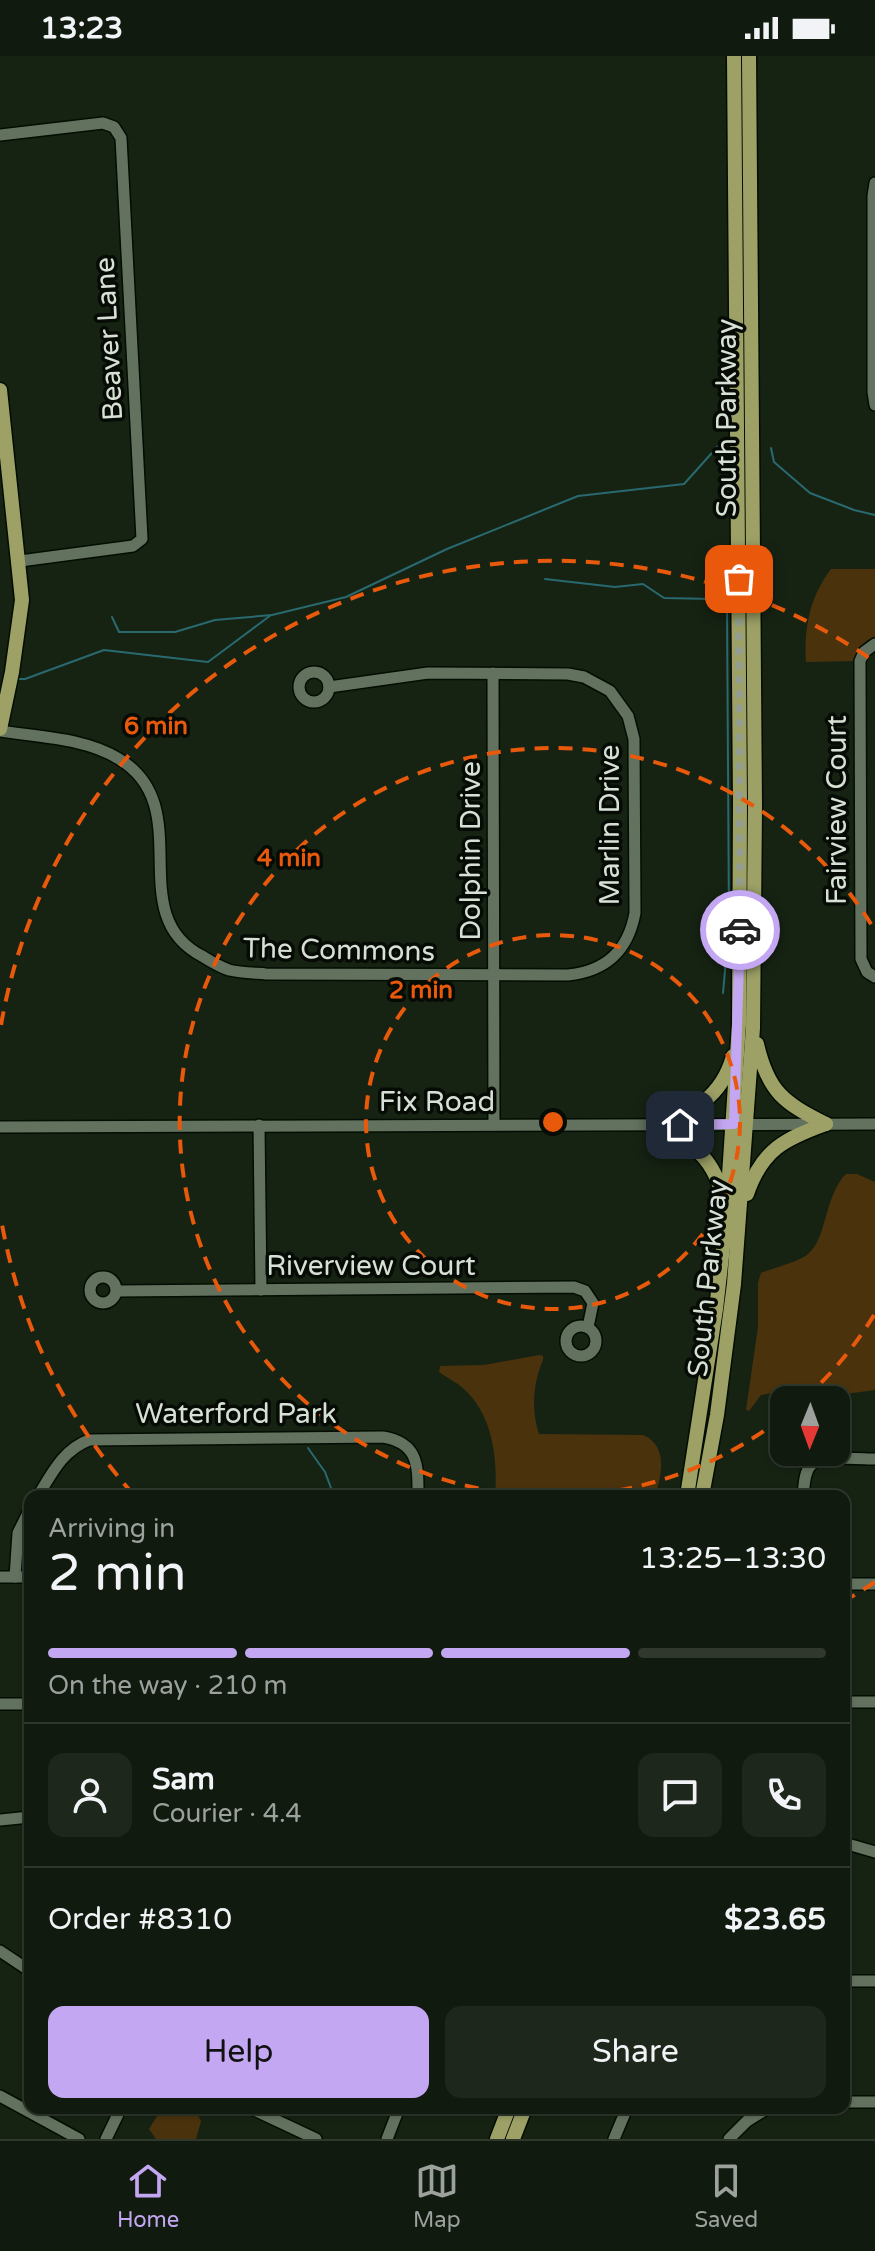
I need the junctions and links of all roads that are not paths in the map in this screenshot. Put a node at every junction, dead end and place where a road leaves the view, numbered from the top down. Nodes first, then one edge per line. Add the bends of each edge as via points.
1 (726, 56) edge
2 (734, 56) edge
3 (752, 56) edge
4 (734, 85) junction
5 (0, 135) edge
6 (875, 183) edge
7 (0, 390) edge
8 (875, 405) edge
9 (3, 444) edge
10 (20, 561) junction
11 (875, 644) edge
12 (493, 673) junction
13 (329, 687) dead end
14 (0, 730) edge
15 (494, 976) junction
16 (875, 977) edge
17 (746, 1026) junction
18 (741, 1124) junction
19 (826, 1124) junction
20 (875, 1124) edge
21 (259, 1125) junction
22 (494, 1125) junction
23 (653, 1125) junction
24 (0, 1127) edge
25 (741, 1208) junction
26 (726, 1221) junction
27 (261, 1290) junction
28 (117, 1291) dead end
29 (588, 1327) dead end
30 (875, 1459) edge
31 (42, 1490) edge
32 (418, 1490) edge
33 (688, 1490) edge
34 (703, 1490) edge
35 (804, 1490) edge
36 (24, 1521) edge
37 (0, 1577) edge
38 (15, 1577) junction
39 (24, 1577) edge
40 (850, 1584) edge
41 (875, 1584) edge
42 (850, 1702) edge
43 (875, 1702) edge
44 (0, 1704) edge
45 (24, 1704) edge
46 (24, 1818) edge
47 (0, 1820) edge
48 (850, 1845) edge
49 (875, 1852) edge
50 (0, 1951) edge
51 (24, 1967) edge
52 (850, 1981) edge
53 (875, 1981) edge
54 (0, 2096) edge
55 (850, 2102) edge
56 (875, 2102) edge
57 (24, 2109) edge
58 (33, 2114) edge
59 (118, 2114) edge
60 (276, 2114) edge
61 (397, 2114) edge
62 (507, 2114) edge
63 (523, 2114) edge
64 (624, 2114) edge
65 (758, 2114) edge
66 (79, 2139) edge
67 (106, 2139) edge
68 (316, 2139) edge
69 (387, 2139) edge
70 (497, 2139) edge
71 (513, 2139) edge
72 (614, 2139) edge
73 (729, 2139) edge

1 - 4 main road
2 - 4 main road, South Parkway
3 - 17 main road, South Parkway via 755,806
4 - 17 main road, South Parkway
5 - 10 street, Beaver Lane via 103,123 121,138 142,539 133,546
6 - 8 street
7 - 9 main road
9 - 10 main road
10 - 14 main road via 22,609
11 - 16 street, Fairview Court via 860,661 861,959
12 - 13 street, Marlin Drive via 428,673
12 - 15 street, Dolphin Drive
12 - 15 street, Marlin Drive via 568,674 610,691 632,727 635,779 635,913 625,945 607,963 582,973
14 - 15 street, The Commons via 95,748 122,760 139,776 158,813 162,901 174,936 227,969
15 - 22 street, Dolphin Drive
17 - 18 main road, South Parkway
17 - 19 main road via 773,1089
17 - 23 main road via 712,1096 695,1109
18 - 19 street, Fix Road
18 - 23 street, Fix Road
18 - 25 main road, South Parkway
18 - 26 main road, South Parkway
19 - 20 street, Fix Road
19 - 25 main road via 772,1150
21 - 22 street, Fix Road
21 - 24 street, Fix Road
21 - 27 street
22 - 23 street, Fix Road
23 - 26 main road via 687,1140 707,1159 718,1180
25 - 34 main road, South Parkway via 727,1344
26 - 33 main road, South Parkway
27 - 28 street, Riverview Court
27 - 29 street, Riverview Court via 574,1287 585,1291 593,1303
30 - 35 street via 814,1463
31 - 32 street, Waterford Park via 62,1457 89,1440 383,1437 402,1442 413,1454
36 - 38 street via 18,1533
37 - 38 street
38 - 39 street
40 - 41 street
42 - 43 street
44 - 45 street
46 - 47 street
48 - 49 street
50 - 51 street
52 - 53 street
54 - 57 street
55 - 56 street
58 - 66 street
59 - 67 street
60 - 68 street
61 - 69 street
62 - 70 main road
63 - 71 main road
64 - 72 street
65 - 73 street

